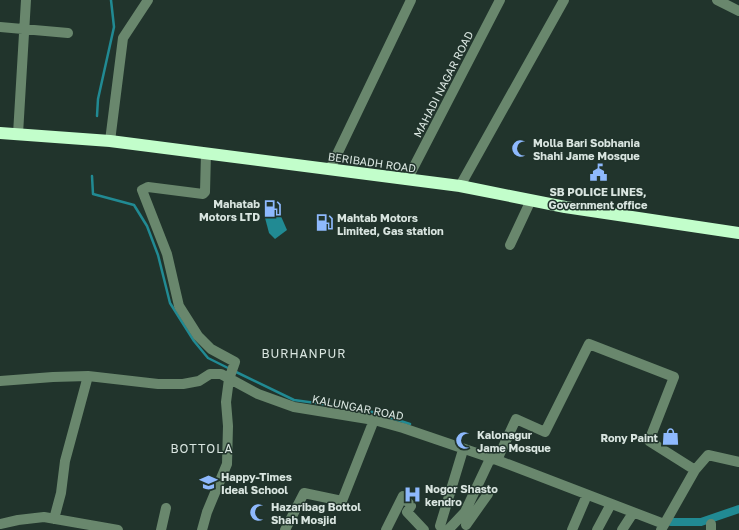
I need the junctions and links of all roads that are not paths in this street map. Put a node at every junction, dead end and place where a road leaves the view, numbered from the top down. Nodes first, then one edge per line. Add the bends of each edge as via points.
1 (26, 0) edge
2 (148, 0) edge
3 (411, 0) edge
4 (500, 0) edge
5 (564, 0) edge
6 (717, 0) edge
7 (739, 11) edge
8 (0, 26) edge
9 (24, 28) junction
10 (68, 33) dead end
11 (0, 133) edge
12 (18, 134) junction
13 (110, 141) junction
14 (206, 153) junction
15 (330, 169) junction
16 (407, 180) junction
17 (460, 186) junction
18 (531, 200) junction
19 (739, 233) edge
20 (510, 245) dead end
21 (231, 373) junction
22 (88, 376) junction
23 (0, 381) edge
24 (374, 420) junction
25 (463, 450) junction
26 (493, 459) junction
27 (739, 462) edge
28 (695, 470) junction
29 (488, 494) dead end
30 (587, 496) junction
31 (611, 504) junction
32 (166, 508) dead end
33 (633, 513) junction
34 (54, 519) junction
35 (0, 524) edge
36 (662, 527) edge
37 (443, 528) edge
38 (467, 528) edge
39 (106, 529) edge
40 (118, 530) edge
41 (161, 530) edge
42 (202, 530) edge
43 (285, 530) edge
44 (386, 530) edge
45 (424, 530) edge
46 (572, 530) edge
47 (597, 530) edge
48 (622, 530) edge

1 - 9 street
2 - 13 street via 123,38
3 - 15 street
4 - 16 street, MAHADI NAGAR ROAD
5 - 17 street
6 - 7 street
8 - 9 street
9 - 10 street
9 - 12 street
11 - 12 highway, BERIBADH ROAD
12 - 13 highway, BERIBADH ROAD
13 - 14 highway, BERIBADH ROAD
14 - 15 highway, BERIBADH ROAD
14 - 21 street via 203,194 148,187 142,190 167,254 179,306 198,336 211,349 235,361
15 - 16 highway, BERIBADH ROAD
16 - 17 highway, BERIBADH ROAD
17 - 18 highway, BERIBADH ROAD
18 - 19 highway, BERIBADH ROAD
18 - 20 street
21 - 22 street via 214,373 194,382 158,384
21 - 24 street, KALUNGAR ROAD via 258,394 294,407
21 - 42 street via 226,402 227,464
22 - 23 street
22 - 34 street via 71,436
24 - 25 street, KALUNGAR ROAD
24 - 43 street via 342,501 304,493
25 - 26 street, KALUNGAR ROAD
25 - 37 street
26 - 28 street via 516,419 545,432 589,344 674,377 649,441
26 - 30 street, KALUNGAR ROAD
26 - 37 street via 465,512
27 - 28 street via 708,455
28 - 36 street
29 - 38 street
30 - 31 street, KALUNGAR ROAD
30 - 46 street
31 - 33 street, KALUNGAR ROAD
31 - 47 street
32 - 41 street
33 - 36 street, KALUNGAR ROAD
33 - 48 street
34 - 35 street via 44,517
34 - 39 street
37 - 45 street
39 - 40 street
44 - 45 street via 403,496 411,506 407,512

